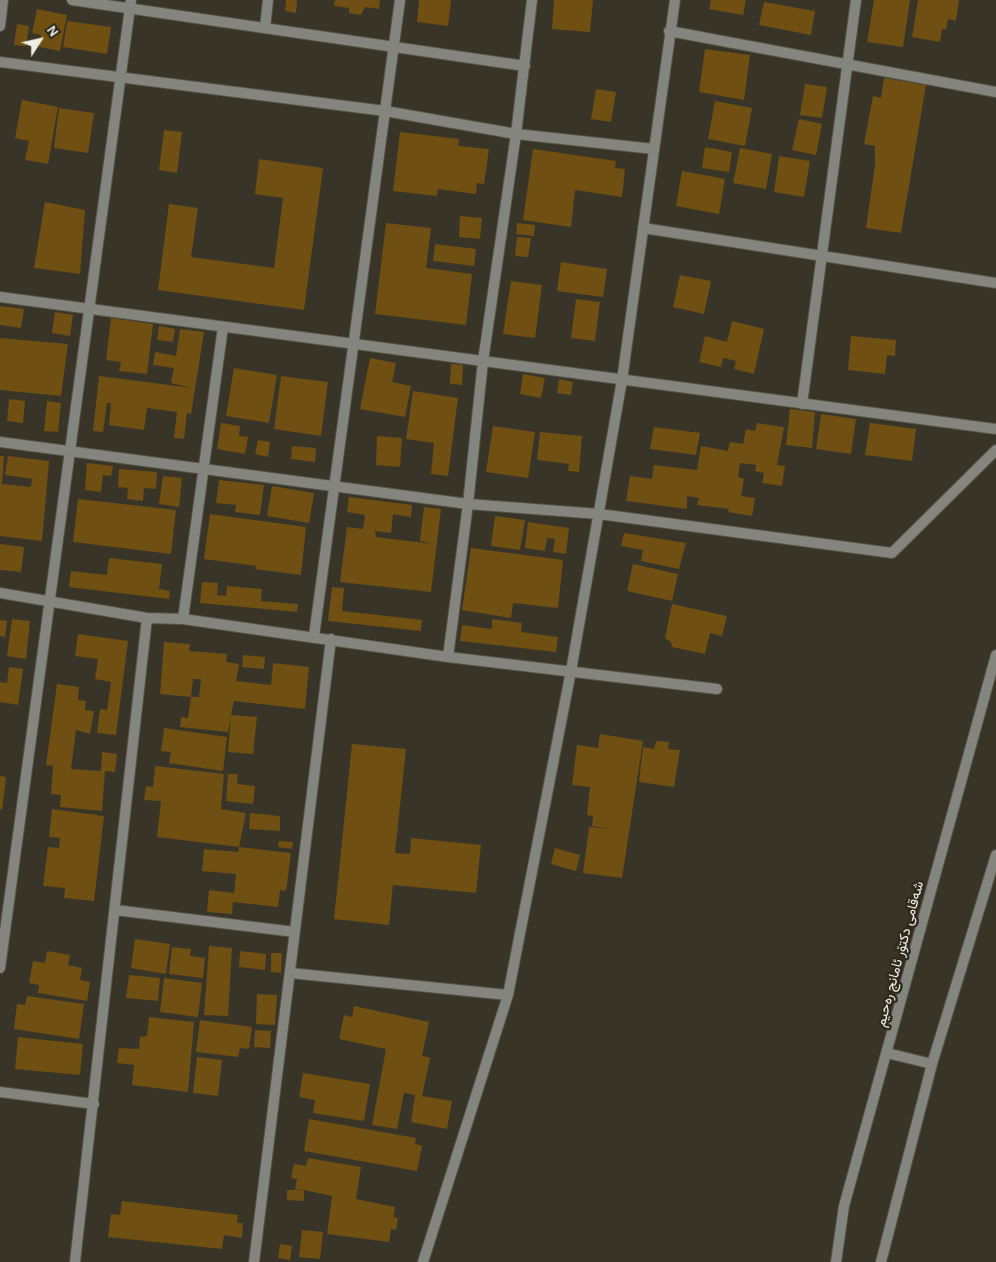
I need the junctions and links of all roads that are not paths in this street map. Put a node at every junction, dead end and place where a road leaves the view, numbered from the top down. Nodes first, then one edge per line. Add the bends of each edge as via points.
1 (3, 0) edge
2 (72, 0) edge
3 (268, 0) edge
4 (400, 0) edge
5 (532, 0) edge
6 (674, 0) edge
7 (856, 0) edge
8 (130, 4) edge
9 (0, 26) edge
10 (265, 28) junction
11 (669, 31) junction
12 (394, 47) junction
13 (0, 62) edge
14 (847, 64) junction
15 (525, 66) junction
16 (120, 78) junction
17 (996, 92) edge
18 (385, 111) junction
19 (516, 134) junction
20 (654, 149) junction
21 (643, 228) junction
22 (822, 256) junction
23 (996, 283) edge
24 (0, 297) edge
25 (89, 309) junction
26 (223, 326) junction
27 (354, 344) junction
28 (483, 361) junction
29 (622, 380) junction
30 (802, 404) junction
31 (996, 429) edge
32 (0, 442) edge
33 (996, 450) edge
34 (70, 452) junction
35 (204, 469) junction
36 (334, 486) junction
37 (468, 504) junction
38 (599, 514) junction
39 (0, 593) edge
40 (50, 601) junction
41 (148, 618) junction
42 (182, 619) junction
43 (314, 636) junction
44 (332, 639) junction
45 (996, 655) edge
46 (448, 657) junction
47 (571, 671) junction
48 (717, 689) dead end
49 (996, 855) edge
50 (115, 910) junction
51 (295, 932) junction
52 (0, 968) edge
53 (290, 974) junction
54 (508, 995) junction
55 (887, 1053) junction
56 (932, 1064) junction
57 (0, 1092) edge
58 (94, 1104) junction
59 (75, 1262) edge
60 (254, 1262) edge
61 (423, 1262) edge
62 (836, 1262) edge
63 (881, 1262) edge

1 - 9 street
2 - 8 street
3 - 10 street
4 - 12 street
5 - 15 street
6 - 11 street
7 - 14 street
8 - 10 street
8 - 16 street
10 - 12 street
11 - 14 street
11 - 20 street
12 - 15 street
12 - 18 street
13 - 16 street
14 - 17 street
14 - 22 street
15 - 19 street
16 - 18 street
16 - 25 street
18 - 19 street
18 - 27 street
19 - 20 street
19 - 28 street
20 - 21 street
21 - 22 street
21 - 29 street
22 - 23 street
22 - 30 street
24 - 25 street
25 - 26 street
25 - 34 street
26 - 27 street
26 - 35 street
27 - 28 street
27 - 36 street
28 - 29 street
28 - 37 street
29 - 30 street
29 - 38 street
30 - 31 street
32 - 34 street
33 - 38 street via 892,554
34 - 35 street
34 - 40 street
35 - 36 street
35 - 42 street
36 - 37 street
36 - 43 street
37 - 38 street
37 - 46 street
38 - 47 street
39 - 40 street
40 - 41 street
40 - 52 street
41 - 42 street
41 - 50 street
42 - 43 street
43 - 44 street
44 - 46 street
44 - 51 street
45 - 55 street, شەقامی دکتۆر ئامانج رەحیم
46 - 47 street
47 - 48 street
47 - 54 street
49 - 56 street
50 - 51 street
50 - 58 street
51 - 53 street
53 - 54 street
53 - 60 street
54 - 61 street
55 - 56 street
55 - 62 street, شەقامی دکتۆر ئامانج رەحیم via 844,1206
56 - 63 street
57 - 58 street
58 - 59 street

